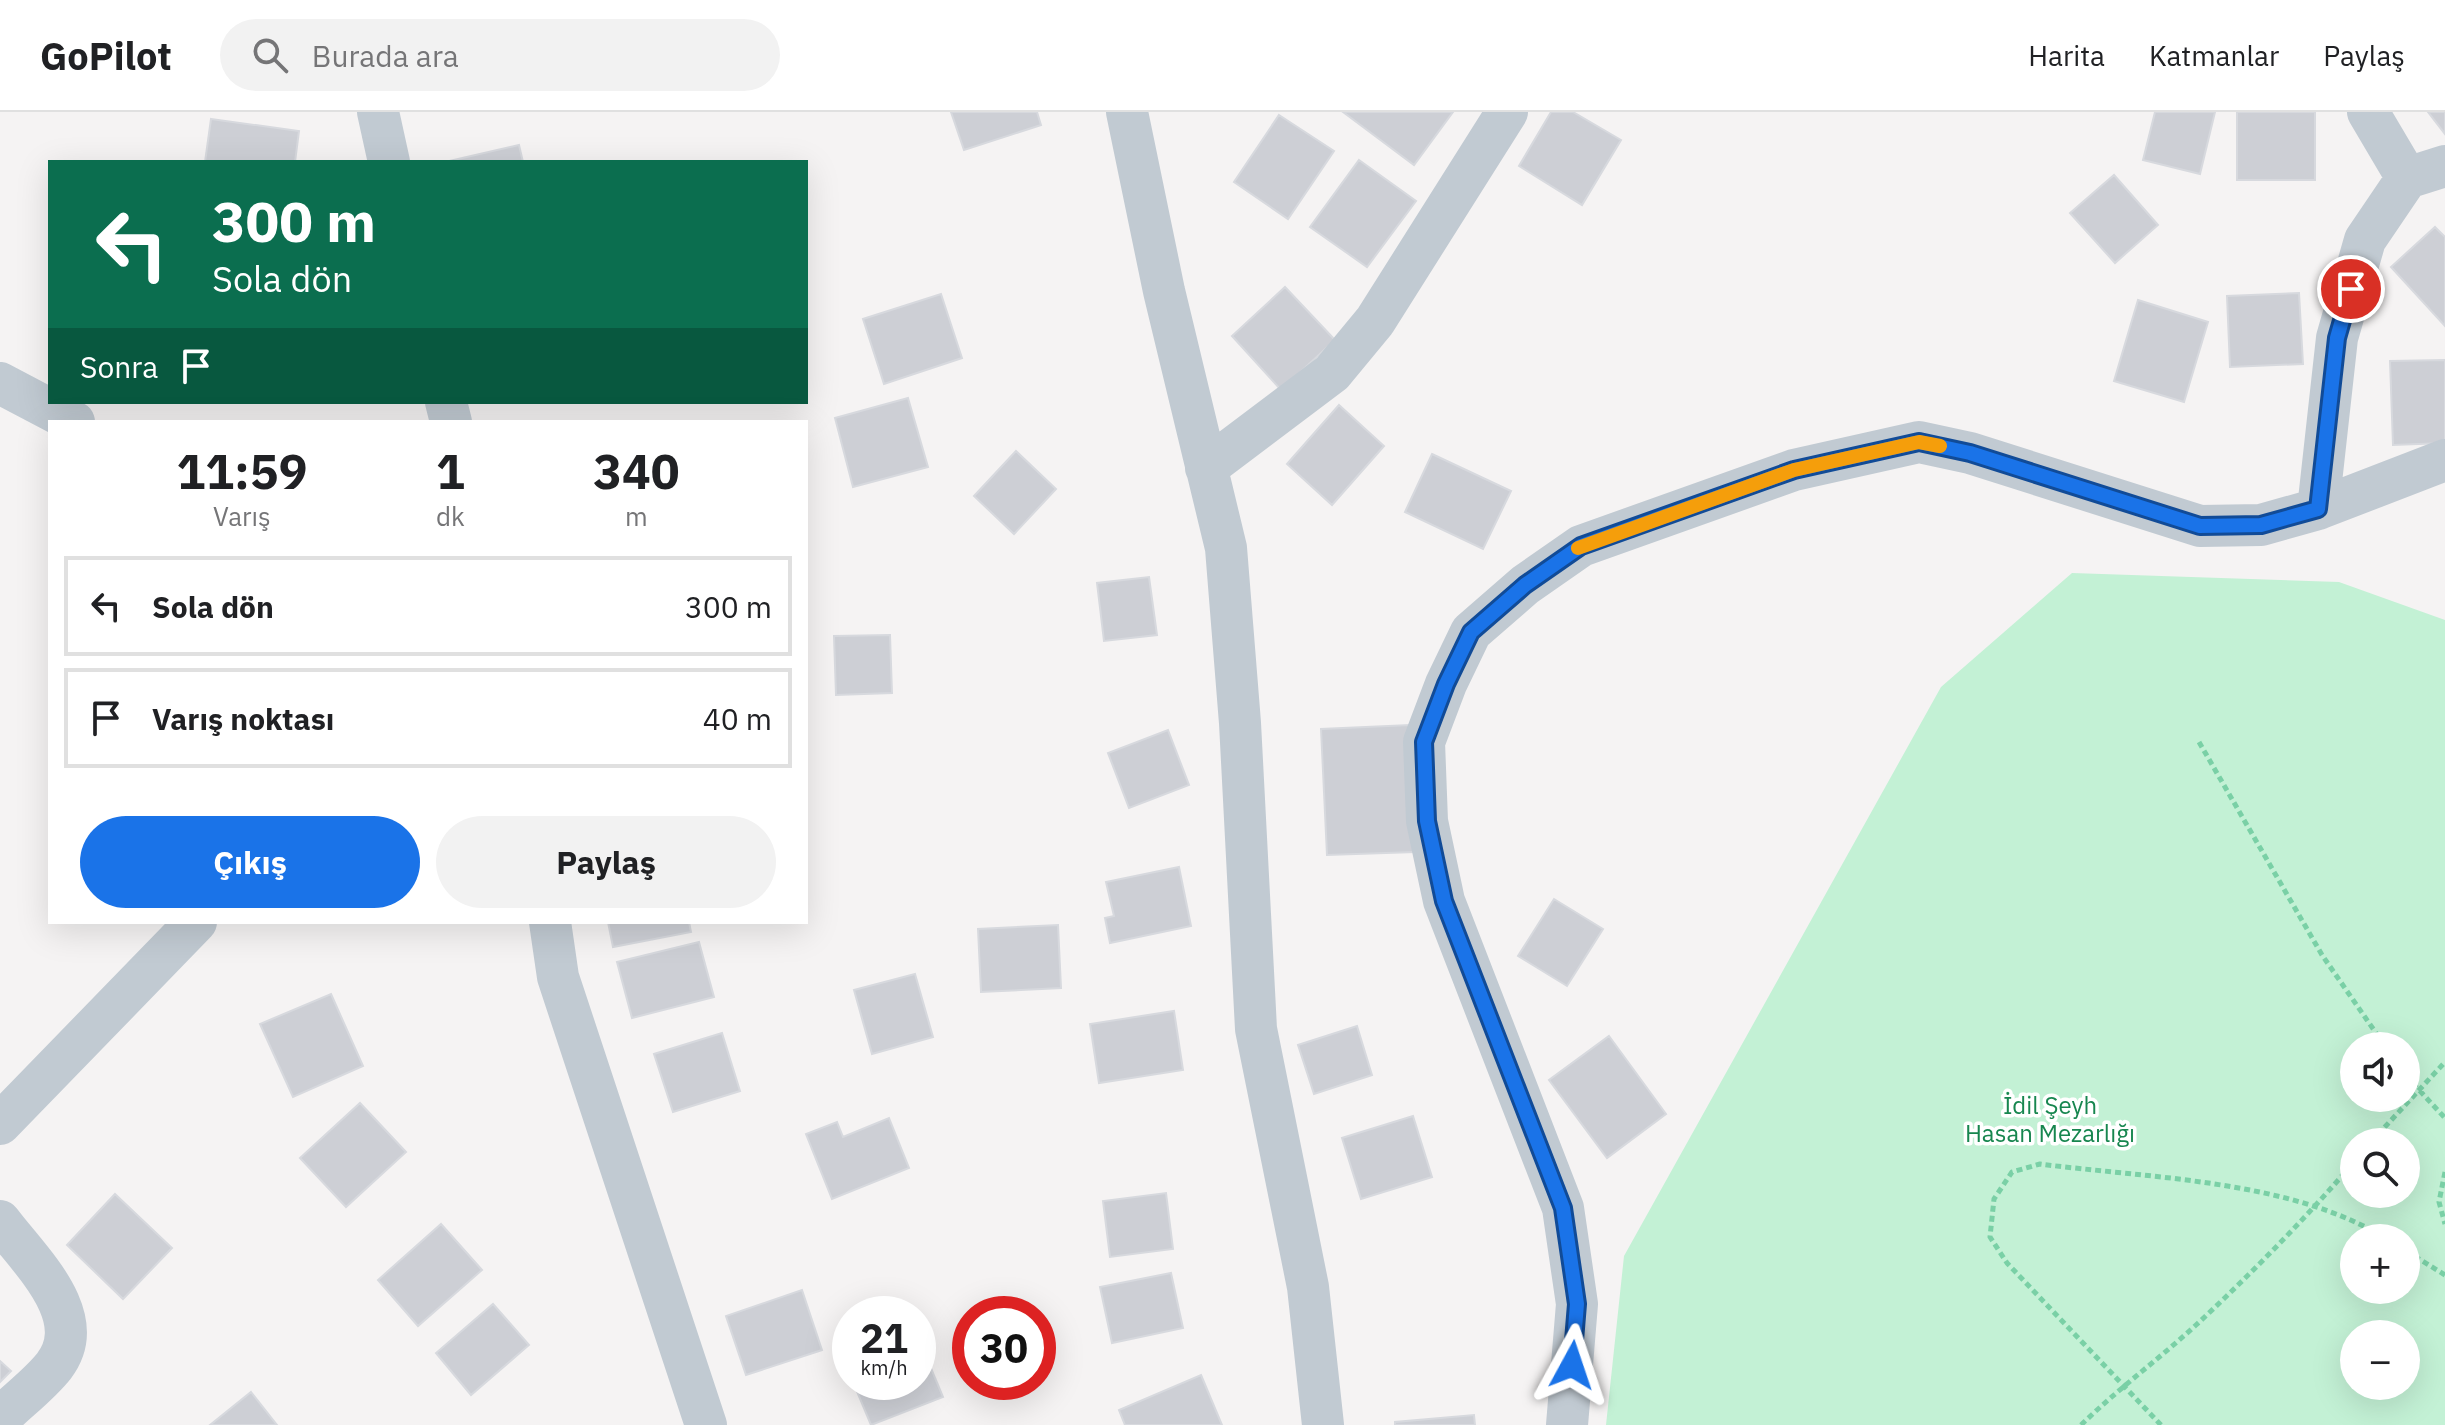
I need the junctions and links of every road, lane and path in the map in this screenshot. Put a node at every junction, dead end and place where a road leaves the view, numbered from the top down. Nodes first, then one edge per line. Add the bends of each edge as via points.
1 (378, 112) edge
2 (1127, 112) edge
3 (1507, 112) edge
4 (2368, 112) edge
5 (389, 160) edge
6 (2426, 172) edge
7 (0, 383) edge
8 (70, 420) edge
9 (2445, 460) edge
10 (1206, 468) junction
11 (2318, 509) junction
12 (2199, 742) dead end
13 (194, 924) edge
14 (550, 924) edge
15 (2375, 1032) edge
16 (2445, 1062) edge
17 (2420, 1089) edge
18 (2420, 1095) edge
19 (2399, 1112) edge
20 (2445, 1118) edge
21 (0, 1124) edge
22 (2384, 1128) edge
23 (2445, 1172) edge
24 (2340, 1178) edge
25 (2315, 1207) junction
26 (0, 1221) edge
27 (2363, 1224) edge
28 (2445, 1224) edge
29 (2420, 1260) edge
30 (2445, 1275) edge
31 (2122, 1384) junction
32 (5, 1419) edge
33 (706, 1425) edge
34 (1323, 1425) edge
35 (1567, 1425) edge
36 (2081, 1425) edge
37 (2161, 1425) edge

1 - 5 street
2 - 10 street
3 - 10 street via 1375,321 1332,373
4 - 6 street
6 - 11 street via 2365,240 2337,338
7 - 8 street
9 - 11 street
10 - 34 street via 1226,548 1256,1029 1308,1287
11 - 35 street via 2261,525 2200,526 1970,453 1919,442 1794,470 1581,546 1471,632 1424,742 1427,821 1444,901 1563,1208 1577,1304
12 - 15 path via 2322,955
13 - 21 street
14 - 33 street via 558,977
16 - 17 path
18 - 20 path
19 - 22 path
23 - 28 path via 2439,1202
24 - 25 path
25 - 27 path
25 - 31 path via 2195,1326
25 - 31 path via 2285,1195 2040,1164 2012,1172 1994,1199 1990,1237 2007,1263
26 - 32 street via 61,1304 69,1332 55,1365
29 - 30 path
31 - 36 path
31 - 37 path

